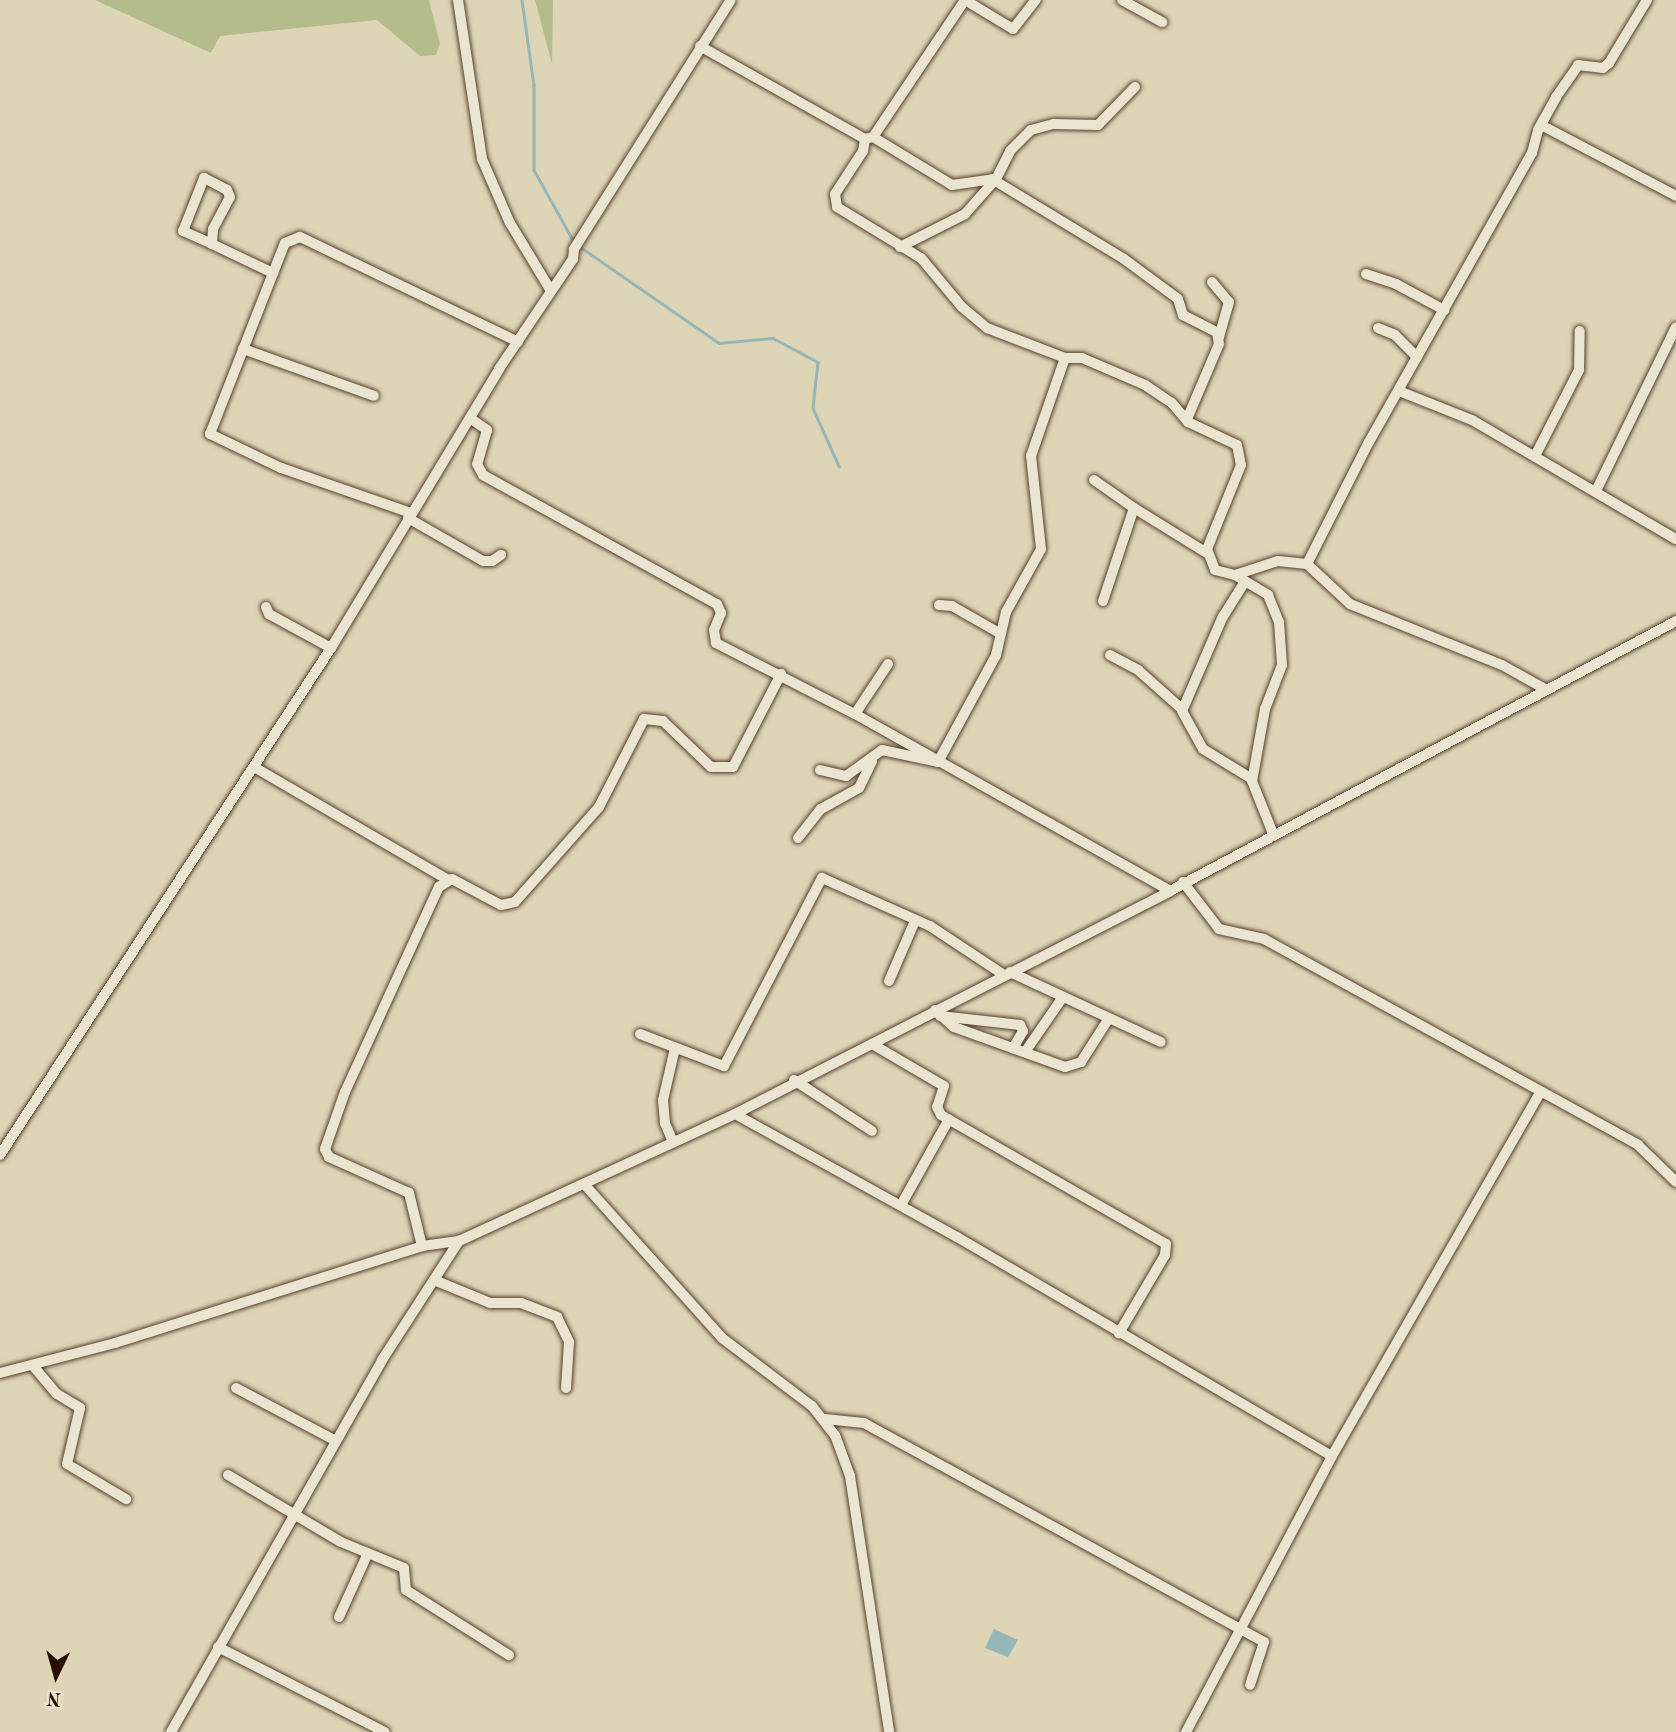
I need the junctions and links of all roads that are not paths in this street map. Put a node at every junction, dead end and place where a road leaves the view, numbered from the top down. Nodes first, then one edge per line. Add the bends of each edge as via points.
1 (458, 0) edge
2 (731, 0) edge
3 (965, 0) edge
4 (1035, 0) edge
5 (1122, 0) edge
6 (1647, 0) edge
7 (1162, 22) dead end
8 (701, 46) junction
9 (1135, 87) dead end
10 (1541, 125) junction
11 (869, 138) junction
12 (994, 179) junction
13 (1676, 196) edge
14 (212, 244) junction
15 (900, 247) junction
16 (273, 273) junction
17 (1366, 274) dead end
18 (1212, 282) dead end
19 (551, 290) junction
20 (1444, 310) junction
21 (1676, 327) edge
22 (1378, 328) dead end
23 (1580, 331) dead end
24 (1219, 338) junction
25 (518, 342) junction
26 (243, 349) junction
27 (1065, 358) junction
28 (1418, 358) junction
29 (1399, 391) junction
30 (374, 396) dead end
31 (470, 418) junction
32 (1187, 419) junction
33 (1535, 456) junction
34 (1094, 480) dead end
35 (1595, 491) junction
36 (1134, 508) junction
37 (410, 515) junction
38 (1676, 539) edge
39 (1207, 553) junction
40 (500, 555) dead end
41 (1307, 564) junction
42 (1235, 575) junction
43 (1244, 583) junction
44 (1102, 601) dead end
45 (939, 605) dead end
46 (266, 607) dead end
47 (1676, 621) edge
48 (1001, 634) junction
49 (331, 648) junction
50 (1110, 655) dead end
51 (888, 664) dead end
52 (781, 674) junction
53 (1545, 689) junction
54 (1182, 709) junction
55 (855, 714) junction
56 (872, 761) junction
57 (938, 762) junction
58 (254, 767) junction
59 (820, 770) dead end
60 (1252, 779) junction
61 (1274, 836) junction
62 (798, 838) dead end
63 (448, 880) junction
64 (1183, 882) junction
65 (1170, 891) junction
66 (915, 921) junction
67 (1007, 974) junction
68 (889, 981) dead end
69 (1063, 997) junction
70 (937, 1013) junction
71 (1109, 1018) junction
72 (640, 1034) dead end
73 (1161, 1042) dead end
74 (872, 1044) junction
75 (675, 1048) junction
76 (1013, 1048) junction
77 (1025, 1052) junction
78 (793, 1080) junction
79 (1540, 1093) junction
80 (735, 1114) junction
81 (949, 1119) junction
82 (872, 1131) dead end
83 (673, 1142) junction
84 (0, 1155) edge
85 (1676, 1182) edge
86 (584, 1184) junction
87 (901, 1205) junction
88 (459, 1241) junction
89 (422, 1246) junction
90 (433, 1280) junction
91 (1119, 1333) junction
92 (34, 1367) junction
93 (0, 1373) edge
94 (236, 1388) dead end
95 (566, 1388) dead end
96 (825, 1419) junction
97 (336, 1441) junction
98 (1332, 1456) junction
99 (228, 1475) dead end
100 (126, 1499) dead end
101 (297, 1517) junction
102 (368, 1553) junction
103 (339, 1617) dead end
104 (1237, 1631) junction
105 (218, 1647) junction
106 (509, 1655) dead end
107 (1251, 1685) dead end
108 (172, 1732) edge
109 (385, 1732) edge
110 (889, 1732) edge
111 (1186, 1732) edge

1 - 19 street via 482,159 510,223
2 - 8 street
3 - 4 street via 1013,29
3 - 11 street
5 - 7 street
6 - 10 street via 1609,64 1602,68 1576,66
8 - 11 street
8 - 19 street
9 - 12 street via 1098,125 1054,124 1031,130 1010,151
10 - 13 street
10 - 20 street via 1532,153
11 - 12 street via 952,185
11 - 15 street via 835,201 842,212
12 - 15 street via 956,222
12 - 24 street via 1132,265 1178,299 1183,315 1214,330
14 - 14 street via 213,229 230,197 227,190 204,178 183,230
14 - 16 street
15 - 27 street via 922,258 962,307 987,328
16 - 25 street via 285,243 300,237
16 - 26 street
17 - 20 street
18 - 24 street via 1229,302
19 - 25 street
20 - 28 street
21 - 35 street
22 - 28 street via 1395,335
23 - 33 street via 1579,370
24 - 32 street
25 - 31 street
26 - 30 street
26 - 37 street via 210,429 212,438
27 - 32 street via 1076,356 1144,385
27 - 48 street via 1031,456 1041,549 1006,612
28 - 29 street
29 - 33 street via 1472,420
29 - 41 street
31 - 37 street
31 - 52 street via 487,430 477,464 483,475 717,604 721,613 714,630 716,643
32 - 39 street via 1205,432 1230,440 1242,454
33 - 35 street
34 - 36 street
35 - 38 street
36 - 39 street
36 - 44 street
37 - 40 street via 483,561
37 - 49 street
39 - 42 street via 1215,570
41 - 42 street via 1278,561
41 - 53 street via 1350,604 1502,665
42 - 43 street
43 - 54 street via 1223,616
43 - 60 street via 1261,589 1273,602 1283,655 1265,709
45 - 48 street via 952,606
46 - 49 street via 269,614
47 - 53 street
48 - 57 street via 996,655
49 - 58 street
50 - 54 street via 1138,670
51 - 55 street
52 - 55 street
52 - 63 street via 739,760 726,770 705,763 663,721 644,719 599,807 515,902 501,905
53 - 61 street
54 - 60 street via 1203,749
55 - 57 street
56 - 57 street via 882,750
56 - 59 street via 846,776
56 - 62 street via 859,788 821,809
57 - 65 street
58 - 63 street
58 - 84 street
60 - 61 street
61 - 64 street
63 - 89 street via 439,887 407,953 325,1149 329,1157 409,1194
64 - 65 street
64 - 79 street via 1219,929 1264,939
65 - 67 street
66 - 67 street
66 - 68 street
66 - 75 street via 822,878 728,1062 715,1066
67 - 69 street
67 - 70 street
69 - 71 street
69 - 77 street
70 - 74 street
70 - 76 street via 954,1027
70 - 76 street via 1020,1024 1023,1031
71 - 73 street
71 - 77 street via 1076,1066 1065,1067
72 - 75 street
74 - 78 street
74 - 81 street via 944,1086 937,1112
75 - 83 street via 663,1100 665,1124
76 - 77 street
78 - 80 street
78 - 82 street
79 - 85 street via 1646,1151
79 - 98 street
80 - 83 street
80 - 87 street
81 - 87 street
81 - 91 street via 1166,1244 1165,1255
83 - 86 street
86 - 88 street
86 - 96 street via 722,1338
87 - 91 street
88 - 89 street
88 - 90 street
89 - 92 street
90 - 95 street via 490,1303 521,1303 557,1317 569,1342
90 - 97 street
91 - 98 street
92 - 93 street
92 - 100 street via 57,1394 80,1408 68,1464
94 - 97 street
96 - 104 street via 864,1423
96 - 110 street via 850,1476
97 - 101 street
98 - 104 street
99 - 101 street
101 - 102 street
101 - 105 street
102 - 103 street
102 - 106 street via 404,1568 406,1590
104 - 107 street via 1266,1644
104 - 111 street
105 - 108 street
105 - 109 street

